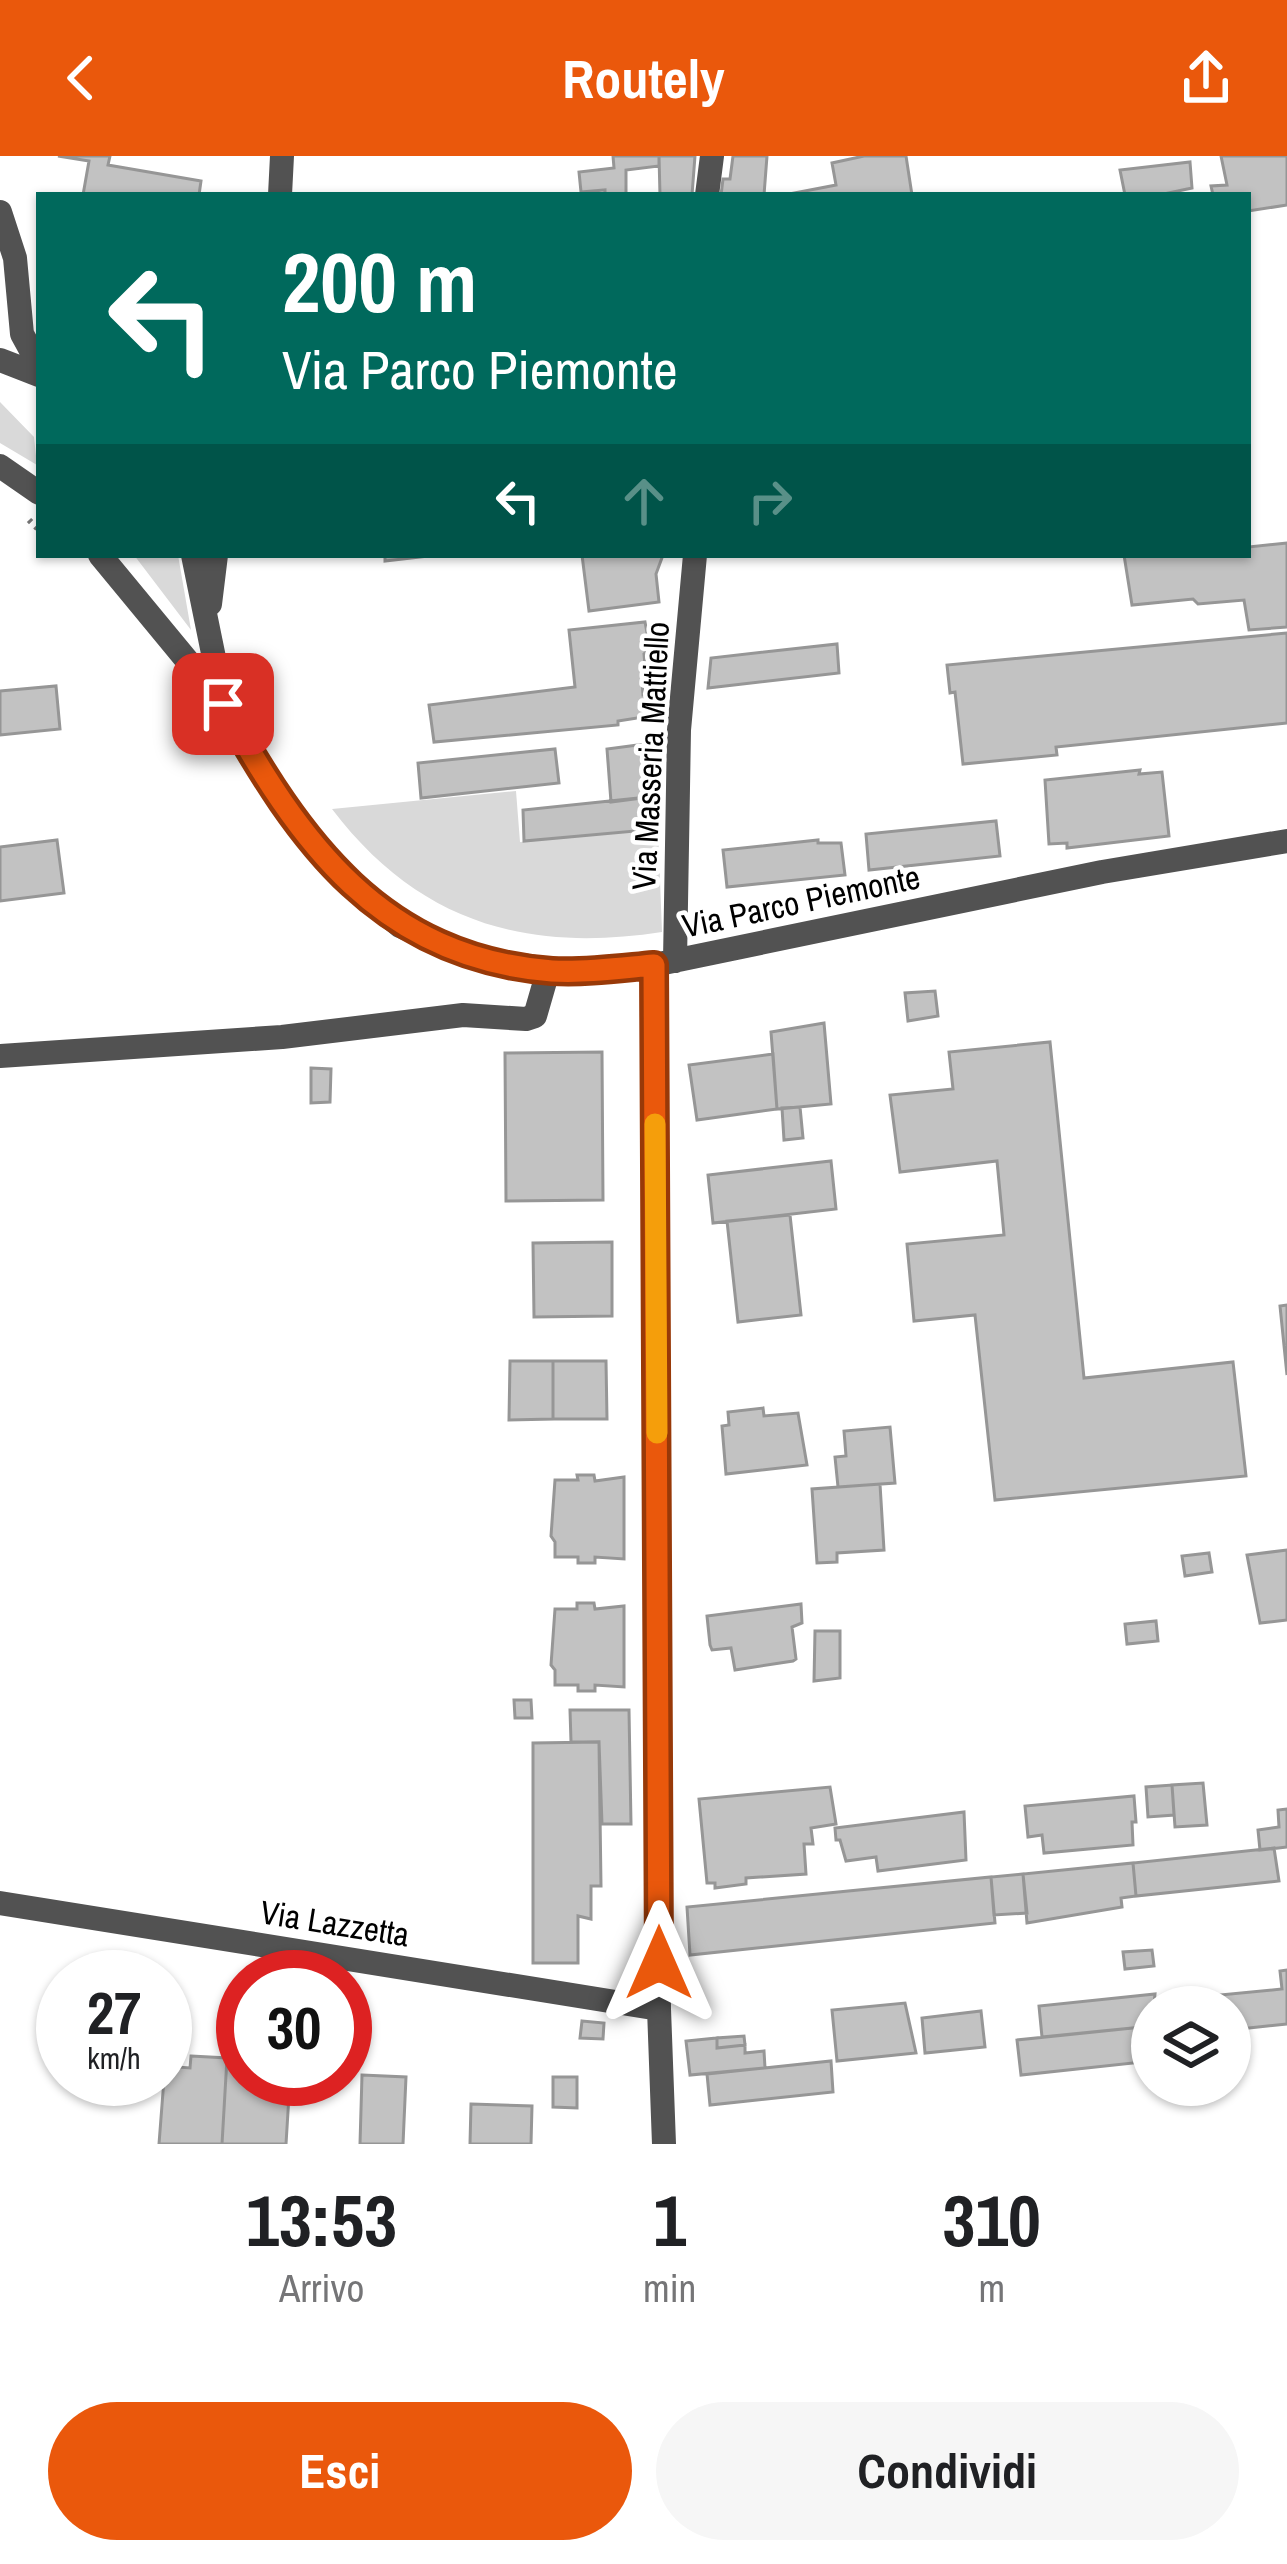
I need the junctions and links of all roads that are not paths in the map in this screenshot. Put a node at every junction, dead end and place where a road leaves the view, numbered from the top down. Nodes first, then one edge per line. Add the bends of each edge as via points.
1 (282, 156) edge
2 (712, 156) edge
3 (280, 192) edge
4 (707, 192) edge
5 (0, 212) edge
6 (0, 359) edge
7 (36, 360) edge
8 (36, 374) edge
9 (0, 466) edge
10 (36, 491) edge
11 (102, 558) edge
12 (194, 558) edge
13 (216, 558) edge
14 (695, 558) edge
15 (209, 619) junction
16 (223, 704) junction
17 (1287, 841) edge
18 (665, 963) junction
19 (548, 971) junction
20 (0, 1056) edge
21 (0, 1903) edge
22 (659, 2009) junction
23 (664, 2144) edge

1 - 3 street
2 - 4 street
5 - 7 street via 15,258 22,334
6 - 8 street
9 - 10 street
11 - 16 street
12 - 15 street
13 - 15 street
14 - 18 street, Via Masseria Mattiello
15 - 16 street
16 - 19 street, Via Parco Piemonte via 262,775 350,885 400,926 451,948
17 - 18 street, Via Parco Piemonte
18 - 19 street, Via Parco Piemonte
18 - 22 street, Via Masseria Mattiello
19 - 20 street via 535,1016 526,1019 463,1015
21 - 22 street, Via Lazzetta
22 - 23 street, Via Masseria Mattiello

